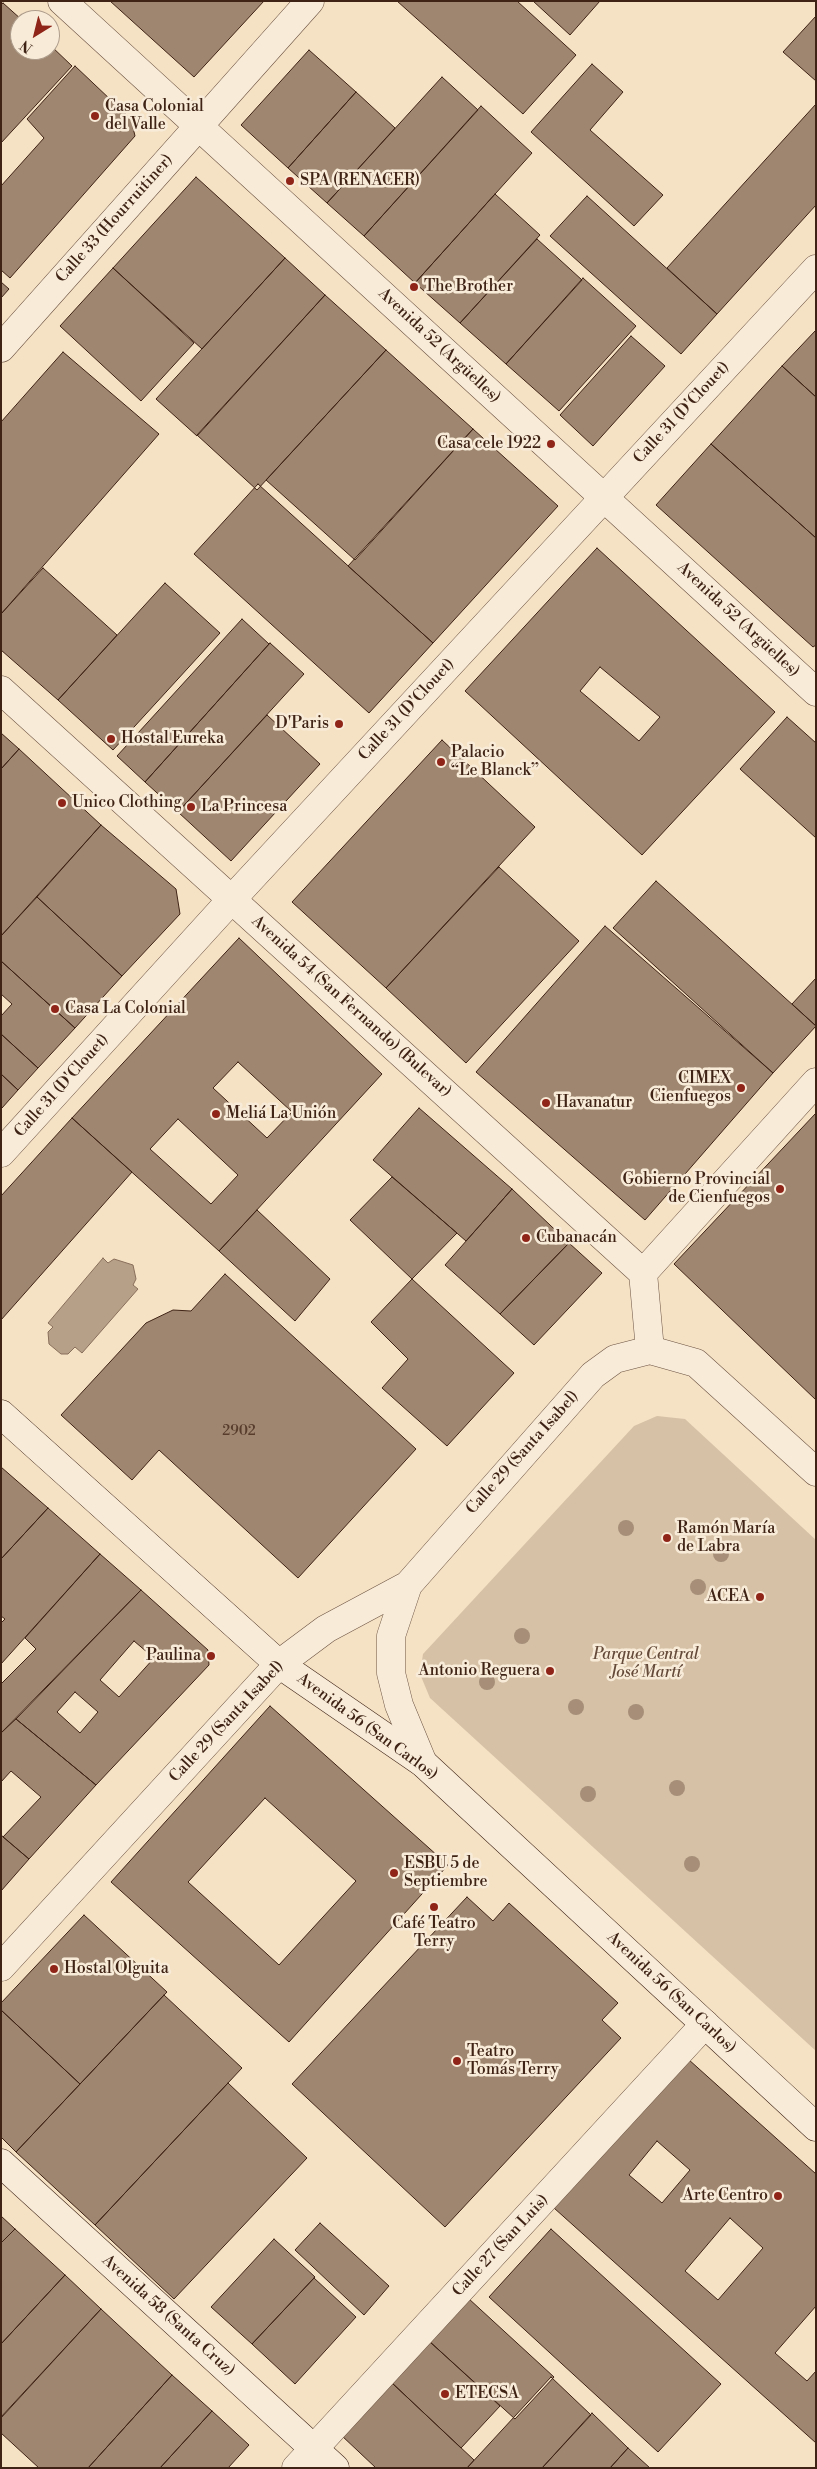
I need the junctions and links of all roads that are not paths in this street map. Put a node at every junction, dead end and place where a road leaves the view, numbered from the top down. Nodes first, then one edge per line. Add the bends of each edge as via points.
1 (62, 1) edge
2 (310, 1) edge
3 (198, 126) junction
4 (816, 269) edge
5 (1, 348) edge
6 (604, 497) junction
7 (1, 690) edge
8 (816, 692) edge
9 (232, 899) junction
10 (816, 1082) edge
11 (1, 1153) edge
12 (643, 1273) junction
13 (650, 1350) junction
14 (1, 1414) edge
15 (816, 1472) edge
16 (408, 1585) junction
17 (279, 1664) junction
18 (423, 1763) junction
19 (1, 1967) edge
20 (705, 2024) junction
21 (816, 2126) edge
22 (1, 2164) edge
23 (305, 2458) edge
24 (335, 2468) edge

1 - 3 street, Avenida 52 (Argüelles)
2 - 3 street, Calle 33 (Hourruitiner)
3 - 5 street, Calle 33 (Hourruitiner)
3 - 6 street, Avenida 52 (Argüelles)
4 - 6 street, Calle 31 (D'Clouet)
6 - 8 street, Avenida 52 (Argüelles)
6 - 9 street, Calle 31 (D'Clouet)
7 - 9 street, Avenida 54 (San Fernando) (Bulevar)
9 - 11 street, Calle 31 (D'Clouet)
9 - 12 street, Avenida 54 (San Fernando) (Bulevar)
10 - 12 street
12 - 13 street
13 - 15 street via 696,1363
13 - 16 street, Calle 29 (Santa Isabel) via 615,1360 593,1375
14 - 17 street, Avenida 56 (San Carlos)
16 - 17 street, Calle 29 (Santa Isabel) via 326,1629
16 - 18 street via 391,1636 391,1673 399,1706
17 - 18 street, Avenida 56 (San Carlos)
17 - 19 street, Calle 29 (Santa Isabel)
18 - 20 street, Avenida 56 (San Carlos)
20 - 21 street, Avenida 56 (San Carlos)
20 - 23 street, Calle 27 (San Luis)
22 - 23 street, Avenida 58 (Santa Cruz)
23 - 24 street, Avenida 58 (Santa Cruz)

